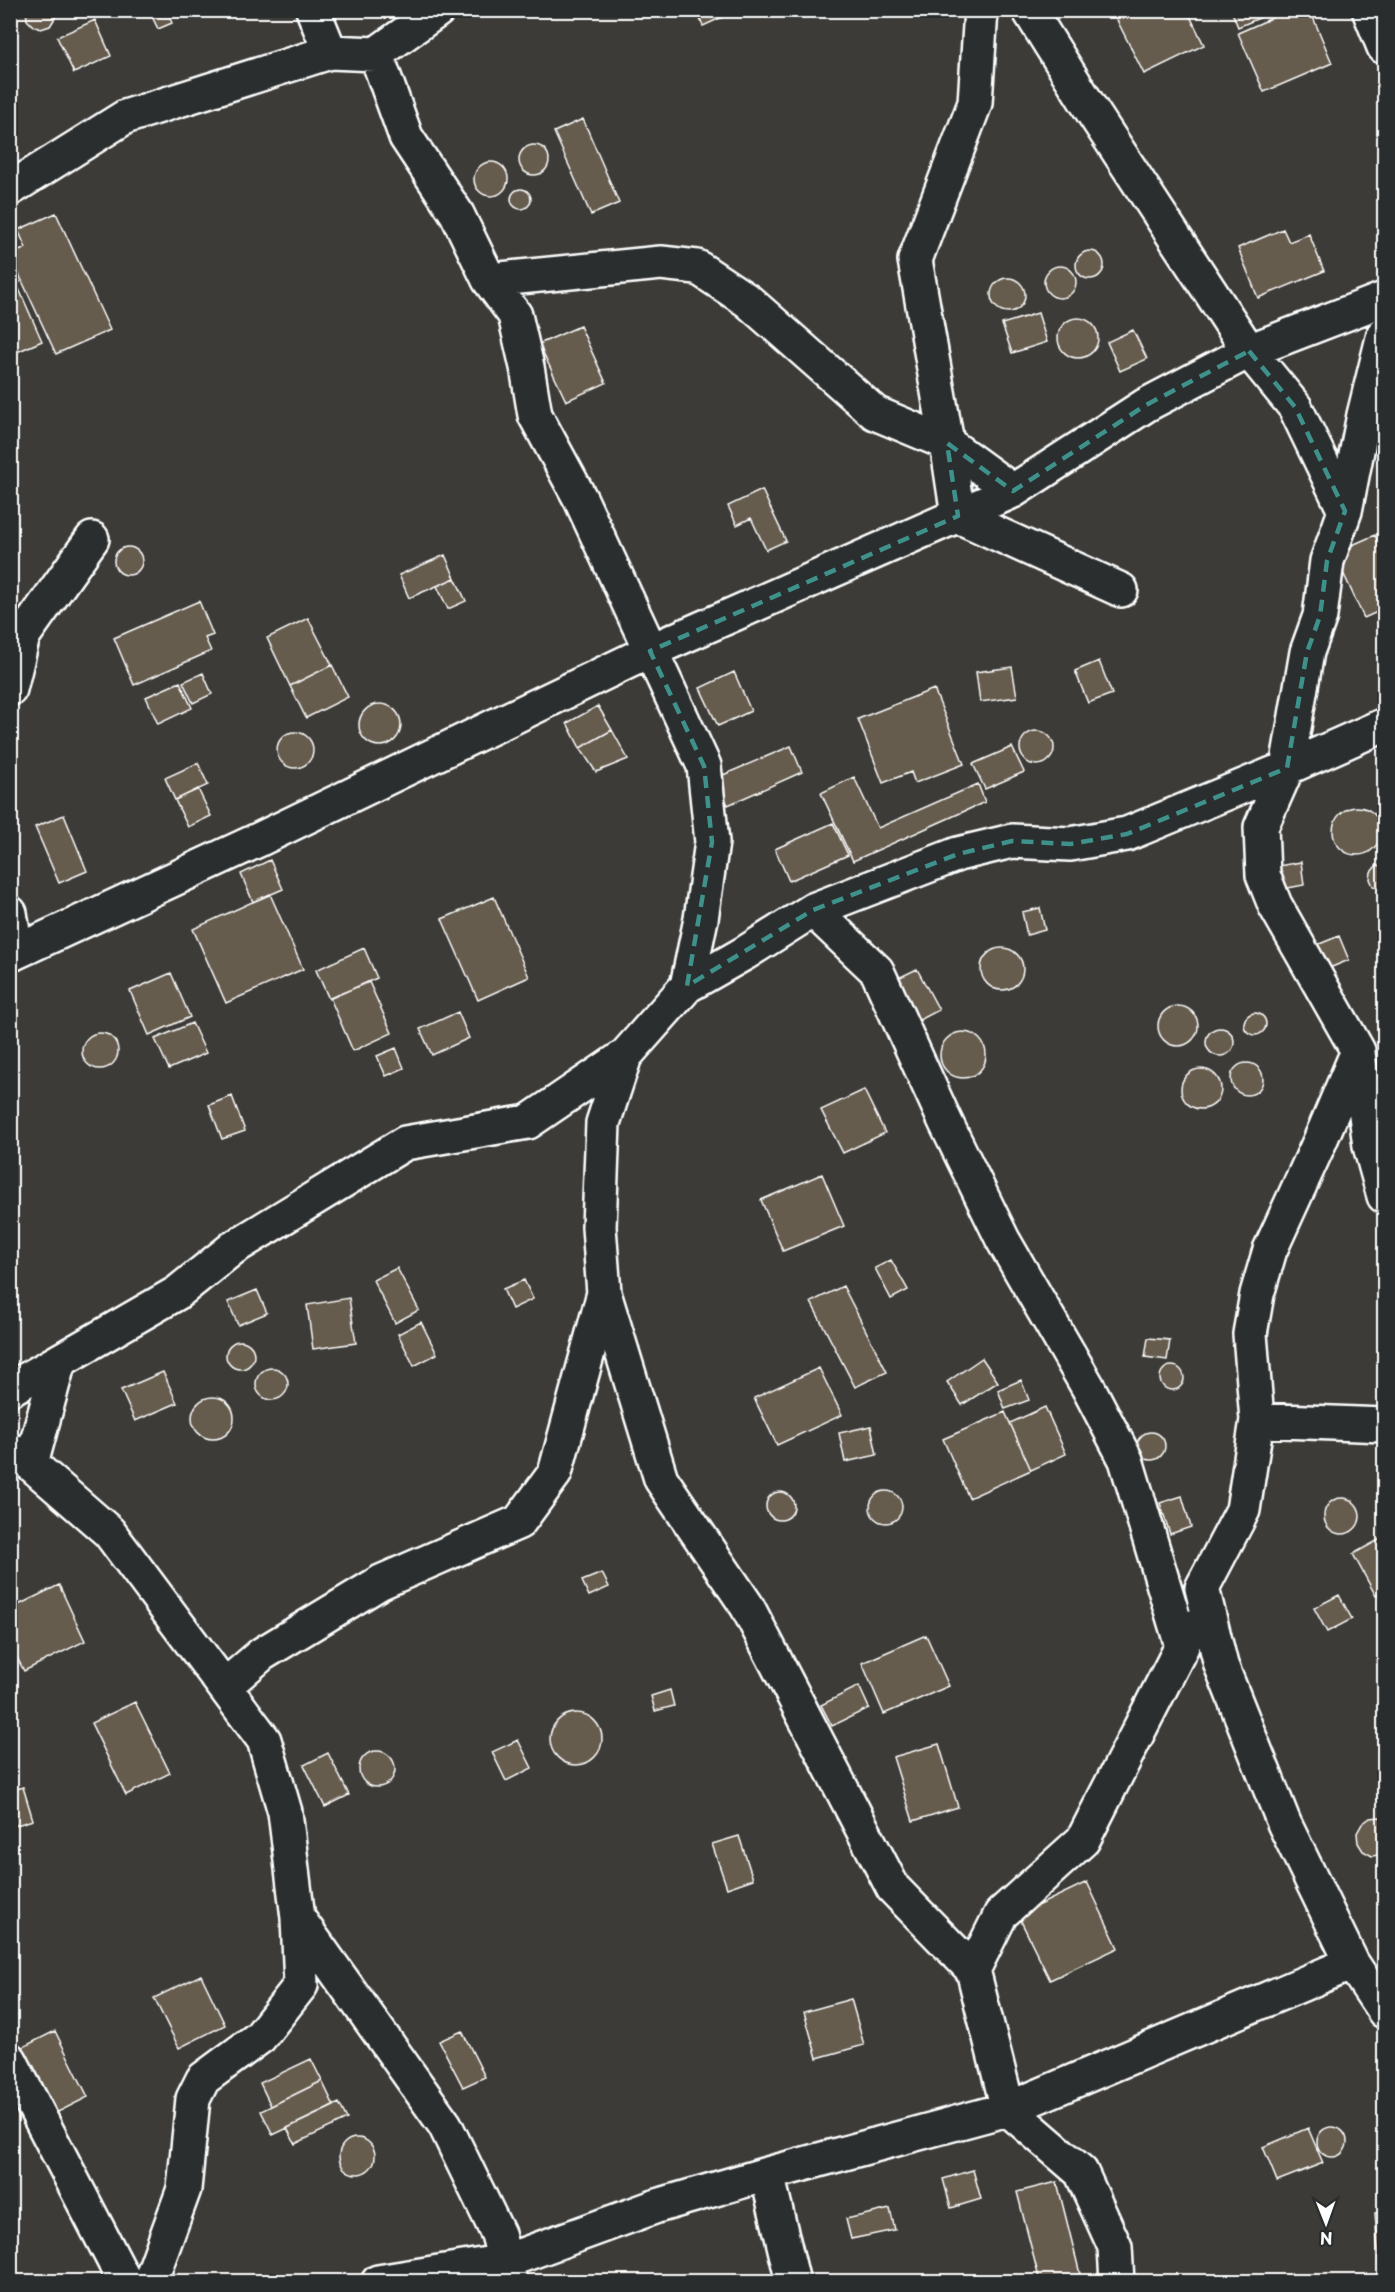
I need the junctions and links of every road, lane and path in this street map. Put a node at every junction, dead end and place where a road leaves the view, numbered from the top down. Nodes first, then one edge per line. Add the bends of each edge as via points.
1 (313, 10) edge
2 (438, 10) edge
3 (981, 10) edge
4 (1029, 10) edge
5 (1369, 10) edge
6 (1384, 47) edge
7 (330, 52) junction
8 (376, 54) junction
9 (10, 189) edge
10 (489, 280) junction
11 (1384, 299) edge
12 (1384, 334) edge
13 (1249, 351) junction
14 (946, 443) junction
15 (1013, 491) junction
16 (1345, 511) junction
17 (958, 516) junction
18 (92, 539) dead end
19 (1121, 590) dead end
20 (650, 651) junction
21 (10, 689) edge
22 (1384, 725) edge
23 (1287, 768) junction
24 (813, 910) junction
25 (10, 913) edge
26 (13, 954) edge
27 (687, 986) junction
28 (1358, 1051) junction
29 (625, 1056) junction
30 (1384, 1196) edge
31 (604, 1293) junction
32 (60, 1361) junction
33 (10, 1389) edge
34 (1257, 1420) junction
35 (1384, 1425) edge
36 (21, 1457) edge
37 (1202, 1588) junction
38 (1182, 1646) junction
39 (225, 1686) junction
40 (298, 1918) junction
41 (1352, 1963) junction
42 (972, 1970) junction
43 (1384, 2011) edge
44 (10, 2061) edge
45 (1008, 2109) junction
46 (767, 2174) junction
47 (508, 2271) edge
48 (125, 2282) edge
49 (150, 2282) edge
50 (378, 2282) edge
51 (793, 2282) edge
52 (1117, 2282) edge

1 - 7 street
2 - 8 street
3 - 14 street via 975,103 915,260
4 - 13 street
5 - 6 street
7 - 8 street
7 - 9 street via 125,117
8 - 10 street via 406,137 457,214
10 - 14 street via 661,263 697,267 748,301 875,413
10 - 20 street via 514,315 535,414 581,500
11 - 13 street
12 - 16 street
13 - 15 street via 1146,405
13 - 16 street via 1295,408
14 - 15 street
14 - 17 street
15 - 17 street
16 - 23 street via 1327,561 1320,616 1307,652
17 - 19 street
17 - 20 street
18 - 21 street via 23,636
20 - 26 street
20 - 27 street via 704,766 712,842
22 - 23 street
23 - 24 street via 1127,834 1070,844 1012,841 958,854
23 - 28 street via 1261,826 1263,875 1275,905
24 - 27 street
24 - 38 street via 877,971 1003,1240 1126,1460
25 - 26 street
27 - 29 street
28 - 30 street via 1370,1146
28 - 34 street via 1270,1250 1257,1294 1250,1334
29 - 31 street via 603,1123 599,1227
29 - 32 street via 528,1122 405,1143 233,1248 177,1293
31 - 39 street via 555,1473 519,1522 381,1582 262,1654
31 - 42 street via 661,1479 747,1606 893,1888
32 - 33 street
32 - 36 street
34 - 35 street
34 - 37 street via 1243,1510
36 - 39 street via 109,1532
37 - 38 street
37 - 41 street via 1221,1665 1267,1781
38 - 42 street via 1083,1840 1001,1914
39 - 40 street via 264,1740 285,1812
40 - 47 street via 446,2125 498,2234
40 - 49 street via 301,1985 260,2037 203,2079 193,2099 184,2189
41 - 43 street
41 - 45 street
42 - 45 street
44 - 48 street
45 - 46 street
45 - 52 street via 1081,2172 1115,2247
46 - 47 street via 657,2206
46 - 51 street
47 - 50 street

